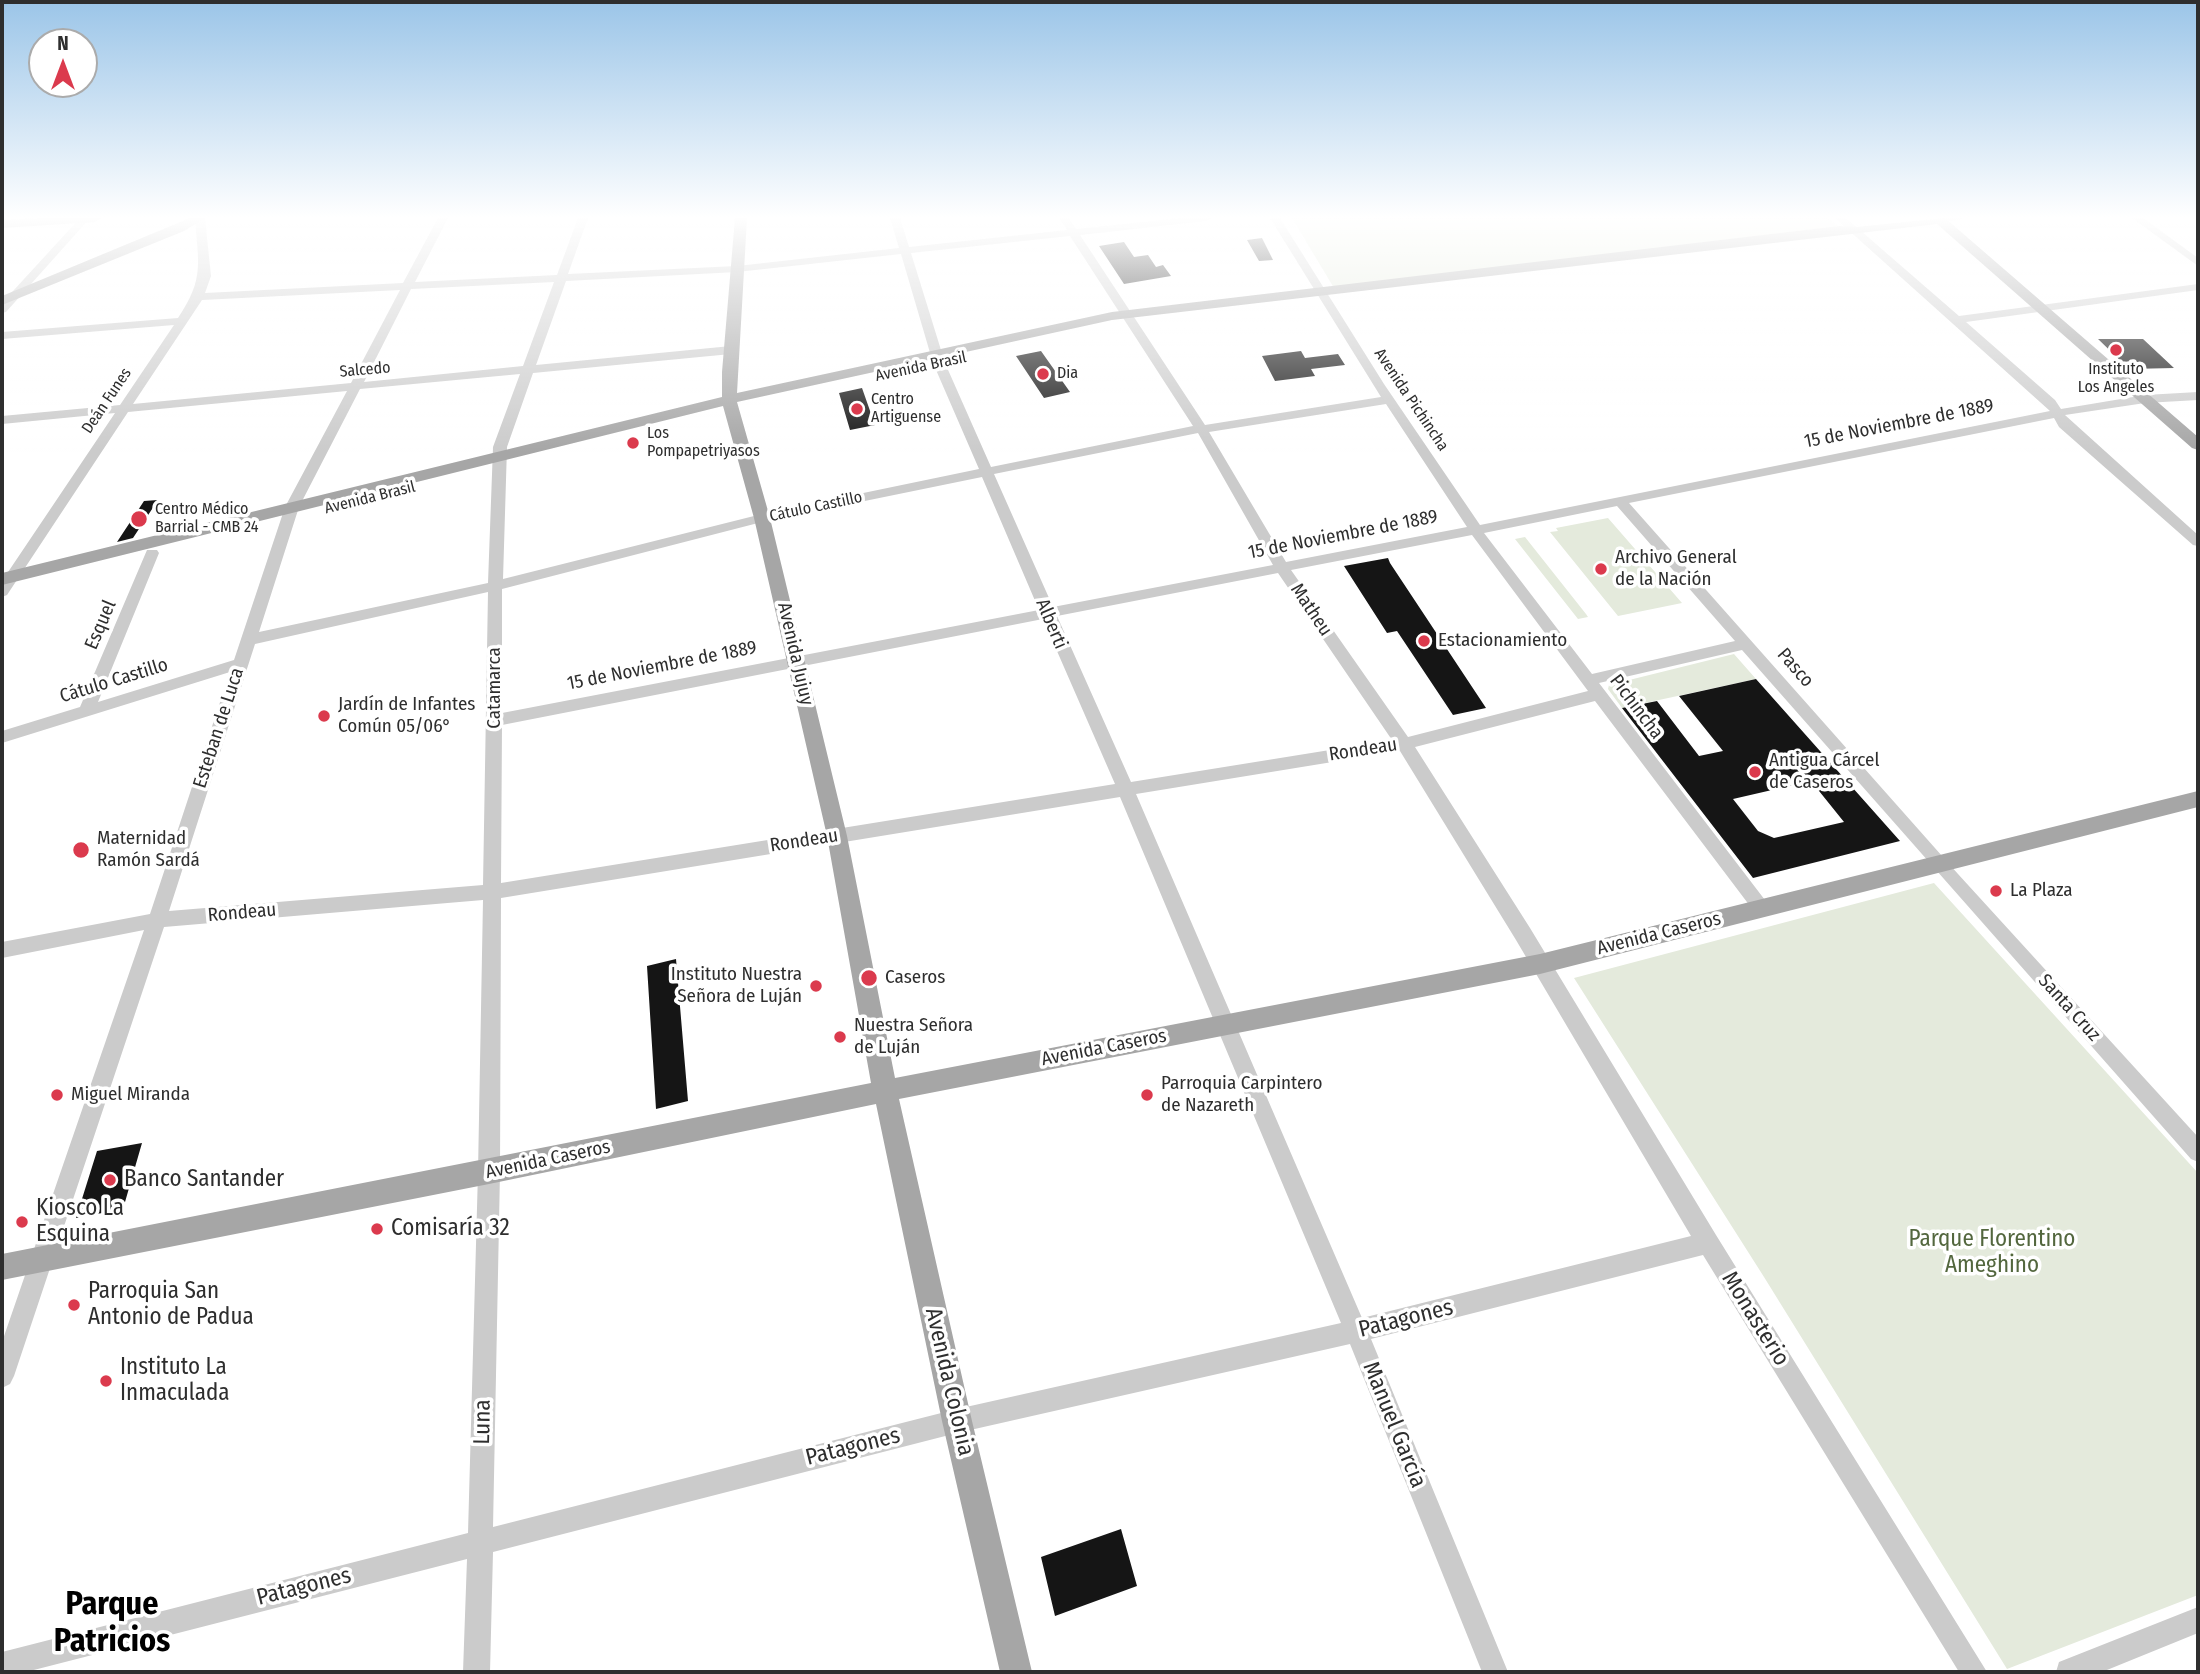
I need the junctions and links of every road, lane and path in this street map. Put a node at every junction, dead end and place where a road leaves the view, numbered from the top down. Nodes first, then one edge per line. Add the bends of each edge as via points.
1 (215, 296) edge
2 (402, 296) edge
3 (554, 296) edge
4 (735, 296) edge
5 (917, 296) edge
6 (1115, 296) edge
7 (1321, 296) edge
8 (1322, 296) edge
9 (1931, 296) edge
10 (2030, 296) edge
11 (2127, 296) edge
12 (6, 297) edge
13 (198, 297) joint
14 (2043, 307) junction
15 (2, 310) edge
16 (1129, 318) junction
17 (1959, 320) junction
18 (181, 321) junction
19 (2, 335) edge
20 (731, 350) junction
21 (937, 359) junction
22 (527, 370) junction
23 (355, 386) junction
24 (2198, 396) edge
25 (2145, 399) junction
26 (1389, 400) junction
27 (730, 404) junction
28 (123, 408) junction
29 (2059, 413) junction
30 (2, 420) edge
31 (1201, 428) junction
32 (2198, 446) edge
33 (499, 461) junction
34 (987, 471) junction
35 (1619, 500) junction
36 (290, 512) junction
37 (762, 518) junction
38 (1476, 530) junction
39 (2198, 542) edge
40 (152, 553) junction
41 (1282, 568) junction
42 (4, 586) edge
43 (495, 586) junction
44 (1046, 613) junction
45 (248, 639) junction
46 (1746, 644) junction
47 (797, 660) junction
48 (239, 664) junction
49 (1589, 680) junction
50 (1600, 694) junction
51 (86, 712) junction
52 (496, 720) junction
53 (2, 737) edge
54 (1404, 744) junction
55 (1125, 788) junction
56 (2198, 799) edge
57 (837, 836) junction
58 (1940, 864) junction
59 (492, 892) junction
60 (1762, 909) junction
61 (157, 920) junction
62 (2, 950) edge
63 (1540, 964) junction
64 (1223, 1024) junction
65 (885, 1091) junction
66 (2197, 1148) edge
67 (489, 1172) junction
68 (1708, 1243) junction
69 (42, 1259) junction
70 (2, 1267) edge
71 (1356, 1331) junction
72 (2, 1376) edge
73 (957, 1421) junction
74 (481, 1542) junction
75 (2198, 1620) edge
76 (2, 1665) edge
77 (477, 1672) edge
78 (1016, 1672) edge
79 (1495, 1672) edge
80 (1975, 1672) edge
81 (2069, 1672) edge

1 - 13 street
2 - 23 street, Esteban de Luca
3 - 22 street, Catamarca
4 - 20 main road, Avenida Jujuy
5 - 21 street, Alberti
6 - 16 street, Matheu
7 - 16 main road, Avenida Brasil
8 - 26 street, Avenida Pichincha
9 - 17 street
10 - 14 main road
11 - 14 street
12 - 15 street
13 - 18 street, Deán Funes
14 - 17 street
14 - 25 main road
16 - 21 main road, Avenida Brasil
16 - 31 street, Matheu
17 - 29 street
18 - 19 street
18 - 28 street, Deán Funes
20 - 22 street, Salcedo
20 - 27 main road, Avenida Jujuy
21 - 27 main road, Avenida Brasil
21 - 34 street, Alberti
22 - 23 street, Salcedo
22 - 33 street, Catamarca
23 - 28 street, Salcedo
23 - 36 street, Esteban de Luca
24 - 25 street, 15 de Noviembre de 1889
25 - 29 street, 15 de Noviembre de 1889
25 - 32 main road
26 - 31 street, Cátulo Castillo
26 - 38 street, Avenida Pichincha
27 - 33 main road, Avenida Brasil
27 - 37 main road, Avenida Jujuy
28 - 30 street, Salcedo
28 - 42 street, Deán Funes
29 - 35 street, 15 de Noviembre de 1889
29 - 39 street via 2064,424
31 - 34 street, Cátulo Castillo
31 - 41 street, Matheu
33 - 36 main road, Avenida Brasil
33 - 43 street, Catamarca
34 - 37 street, Cátulo Castillo
34 - 44 street, Alberti
35 - 38 street, 15 de Noviembre de 1889
35 - 46 street, Pasco
36 - 40 main road, Avenida Brasil
36 - 42 main road, Avenida Brasil
36 - 45 street, Esteban de Luca
37 - 43 street, Cátulo Castillo
37 - 47 main road, Avenida Jujuy
38 - 41 street, 15 de Noviembre de 1889
38 - 49 street, Pichincha
40 - 42 main road, Avenida Brasil
40 - 51 street, Esquel
41 - 44 street, 15 de Noviembre de 1889
41 - 54 street, Matheu
43 - 45 street, Cátulo Castillo
43 - 52 street, Catamarca
44 - 47 street, 15 de Noviembre de 1889
44 - 55 street, Alberti
45 - 48 street, Esteban de Luca
46 - 49 street
46 - 58 street, Pasco
47 - 52 street, 15 de Noviembre de 1889
47 - 57 main road, Avenida Jujuy
48 - 51 street, Cátulo Castillo
48 - 61 street, Esteban de Luca
49 - 50 street, Pichincha
50 - 54 street, Rondeau
50 - 60 street, Pichincha
51 - 53 street, Cátulo Castillo
52 - 59 street, Catamarca
54 - 55 street, Rondeau
54 - 63 street, Matheu
55 - 57 street, Rondeau
55 - 64 street, Alberti
56 - 58 main road, Avenida Caseros
57 - 59 street, Rondeau
57 - 65 main road, Avenida Jujuy
58 - 60 main road, Avenida Caseros
58 - 66 street, Santa Cruz
59 - 61 street, Rondeau
59 - 67 street, Catamarca
60 - 63 main road, Avenida Caseros
61 - 62 street, Rondeau
61 - 69 street, Esteban de Luca
63 - 64 main road, Avenida Caseros
63 - 68 street, Monasterio
64 - 65 main road, Avenida Caseros
64 - 71 street, Manuel García
65 - 67 main road, Avenida Caseros
65 - 73 main road, Avenida Colonia
67 - 69 main road, Avenida Caseros
67 - 74 street, Luna
68 - 71 street, Patagones
68 - 80 street, Monasterio
69 - 70 main road, Avenida Caseros
69 - 72 street, Esteban de Luca
71 - 73 street, Patagones
71 - 79 street, Manuel García
73 - 74 street, Patagones
73 - 78 main road, Avenida Colonia
74 - 76 street, Patagones
74 - 77 street, Luna
75 - 81 street

